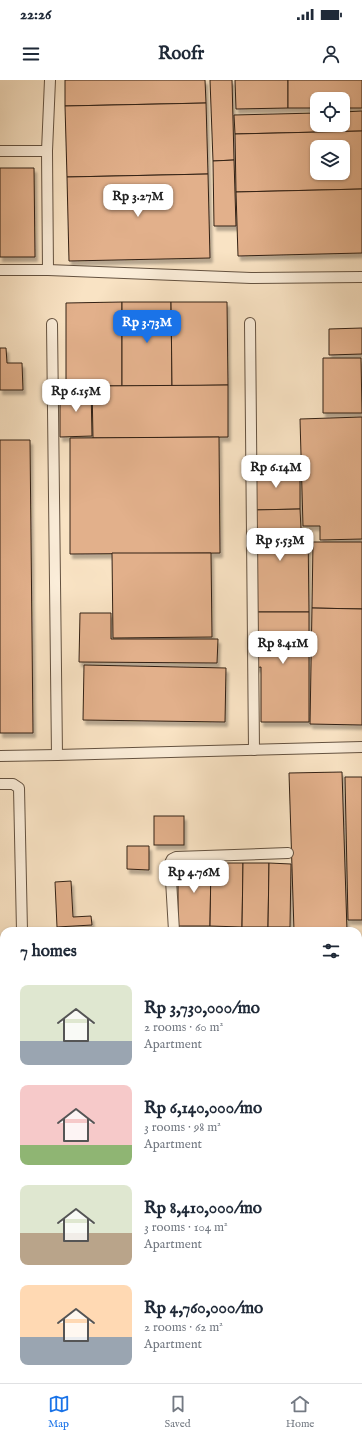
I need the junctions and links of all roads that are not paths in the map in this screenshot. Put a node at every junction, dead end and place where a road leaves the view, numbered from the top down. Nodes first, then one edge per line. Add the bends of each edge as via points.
1 (50, 80) edge
2 (0, 151) edge
3 (47, 151) junction
4 (0, 270) edge
5 (48, 270) junction
6 (362, 277) edge
7 (250, 323) dead end
8 (52, 324) dead end
9 (362, 747) edge
10 (254, 750) junction
11 (57, 755) junction
12 (0, 756) edge
13 (0, 784) edge
14 (288, 853) dead end
15 (22, 927) edge
16 (174, 927) edge

1 - 3 lane
2 - 3 lane
3 - 5 lane
4 - 5 lane
5 - 6 lane via 251,278
7 - 10 lane
8 - 11 lane
9 - 10 lane
10 - 11 lane
11 - 12 lane
13 - 15 lane via 13,784 20,788
14 - 16 lane via 172,859 170,863

